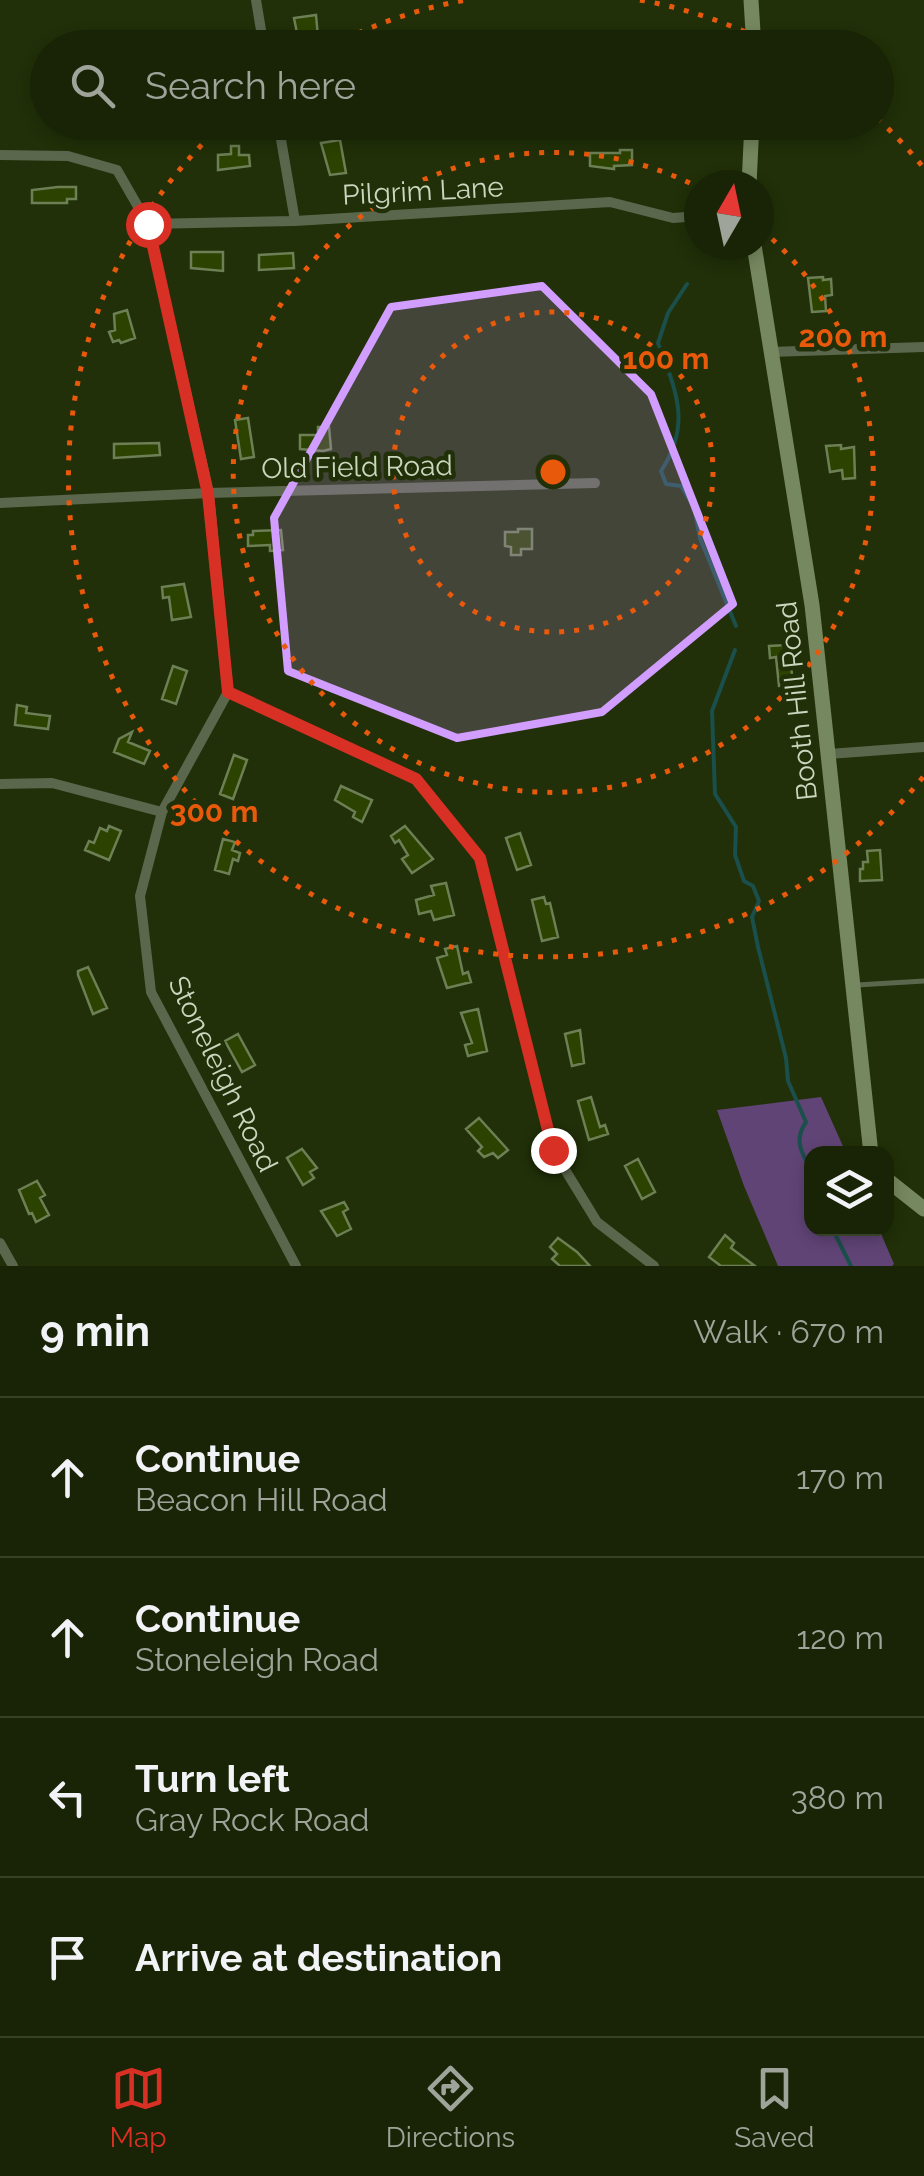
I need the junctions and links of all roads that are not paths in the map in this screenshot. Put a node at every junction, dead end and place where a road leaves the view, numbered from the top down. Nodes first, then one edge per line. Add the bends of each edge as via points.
1 (256, 0) edge
2 (752, 0) edge
3 (261, 30) edge
4 (753, 30) edge
5 (281, 140) edge
6 (751, 140) edge
7 (0, 155) edge
8 (750, 170) edge
9 (684, 217) edge
10 (295, 221) junction
11 (148, 224) junction
12 (756, 260) edge
13 (924, 347) edge
14 (770, 352) junction
15 (595, 483) dead end
16 (208, 494) junction
17 (0, 503) edge
18 (228, 692) junction
19 (924, 747) edge
20 (830, 754) junction
21 (0, 784) edge
22 (162, 812) junction
23 (924, 982) edge
24 (852, 986) junction
25 (870, 1146) edge
26 (894, 1185) edge
27 (924, 1209) edge
28 (0, 1243) edge
29 (13, 1266) edge
30 (296, 1266) edge
31 (654, 1266) edge

1 - 3 street
2 - 4 street
5 - 10 street
6 - 8 street
7 - 11 street via 68,156 117,170
9 - 10 street, Pilgrim Lane via 610,202
10 - 11 street, Pilgrim Lane
11 - 16 street
12 - 14 street, Booth Hill Road
13 - 14 street
14 - 20 street, Booth Hill Road
15 - 16 street, Old Field Road
16 - 17 street, Old Field Road
16 - 18 street
18 - 22 street, Stoneleigh Road
18 - 31 street via 416,779 480,858 553,1150 597,1222
19 - 20 street
20 - 24 street, Booth Hill Road
21 - 22 street via 52,783
22 - 30 street, Stoneleigh Road via 140,896 151,992
23 - 24 lane
24 - 25 street, Booth Hill Road
26 - 27 street
28 - 29 street

